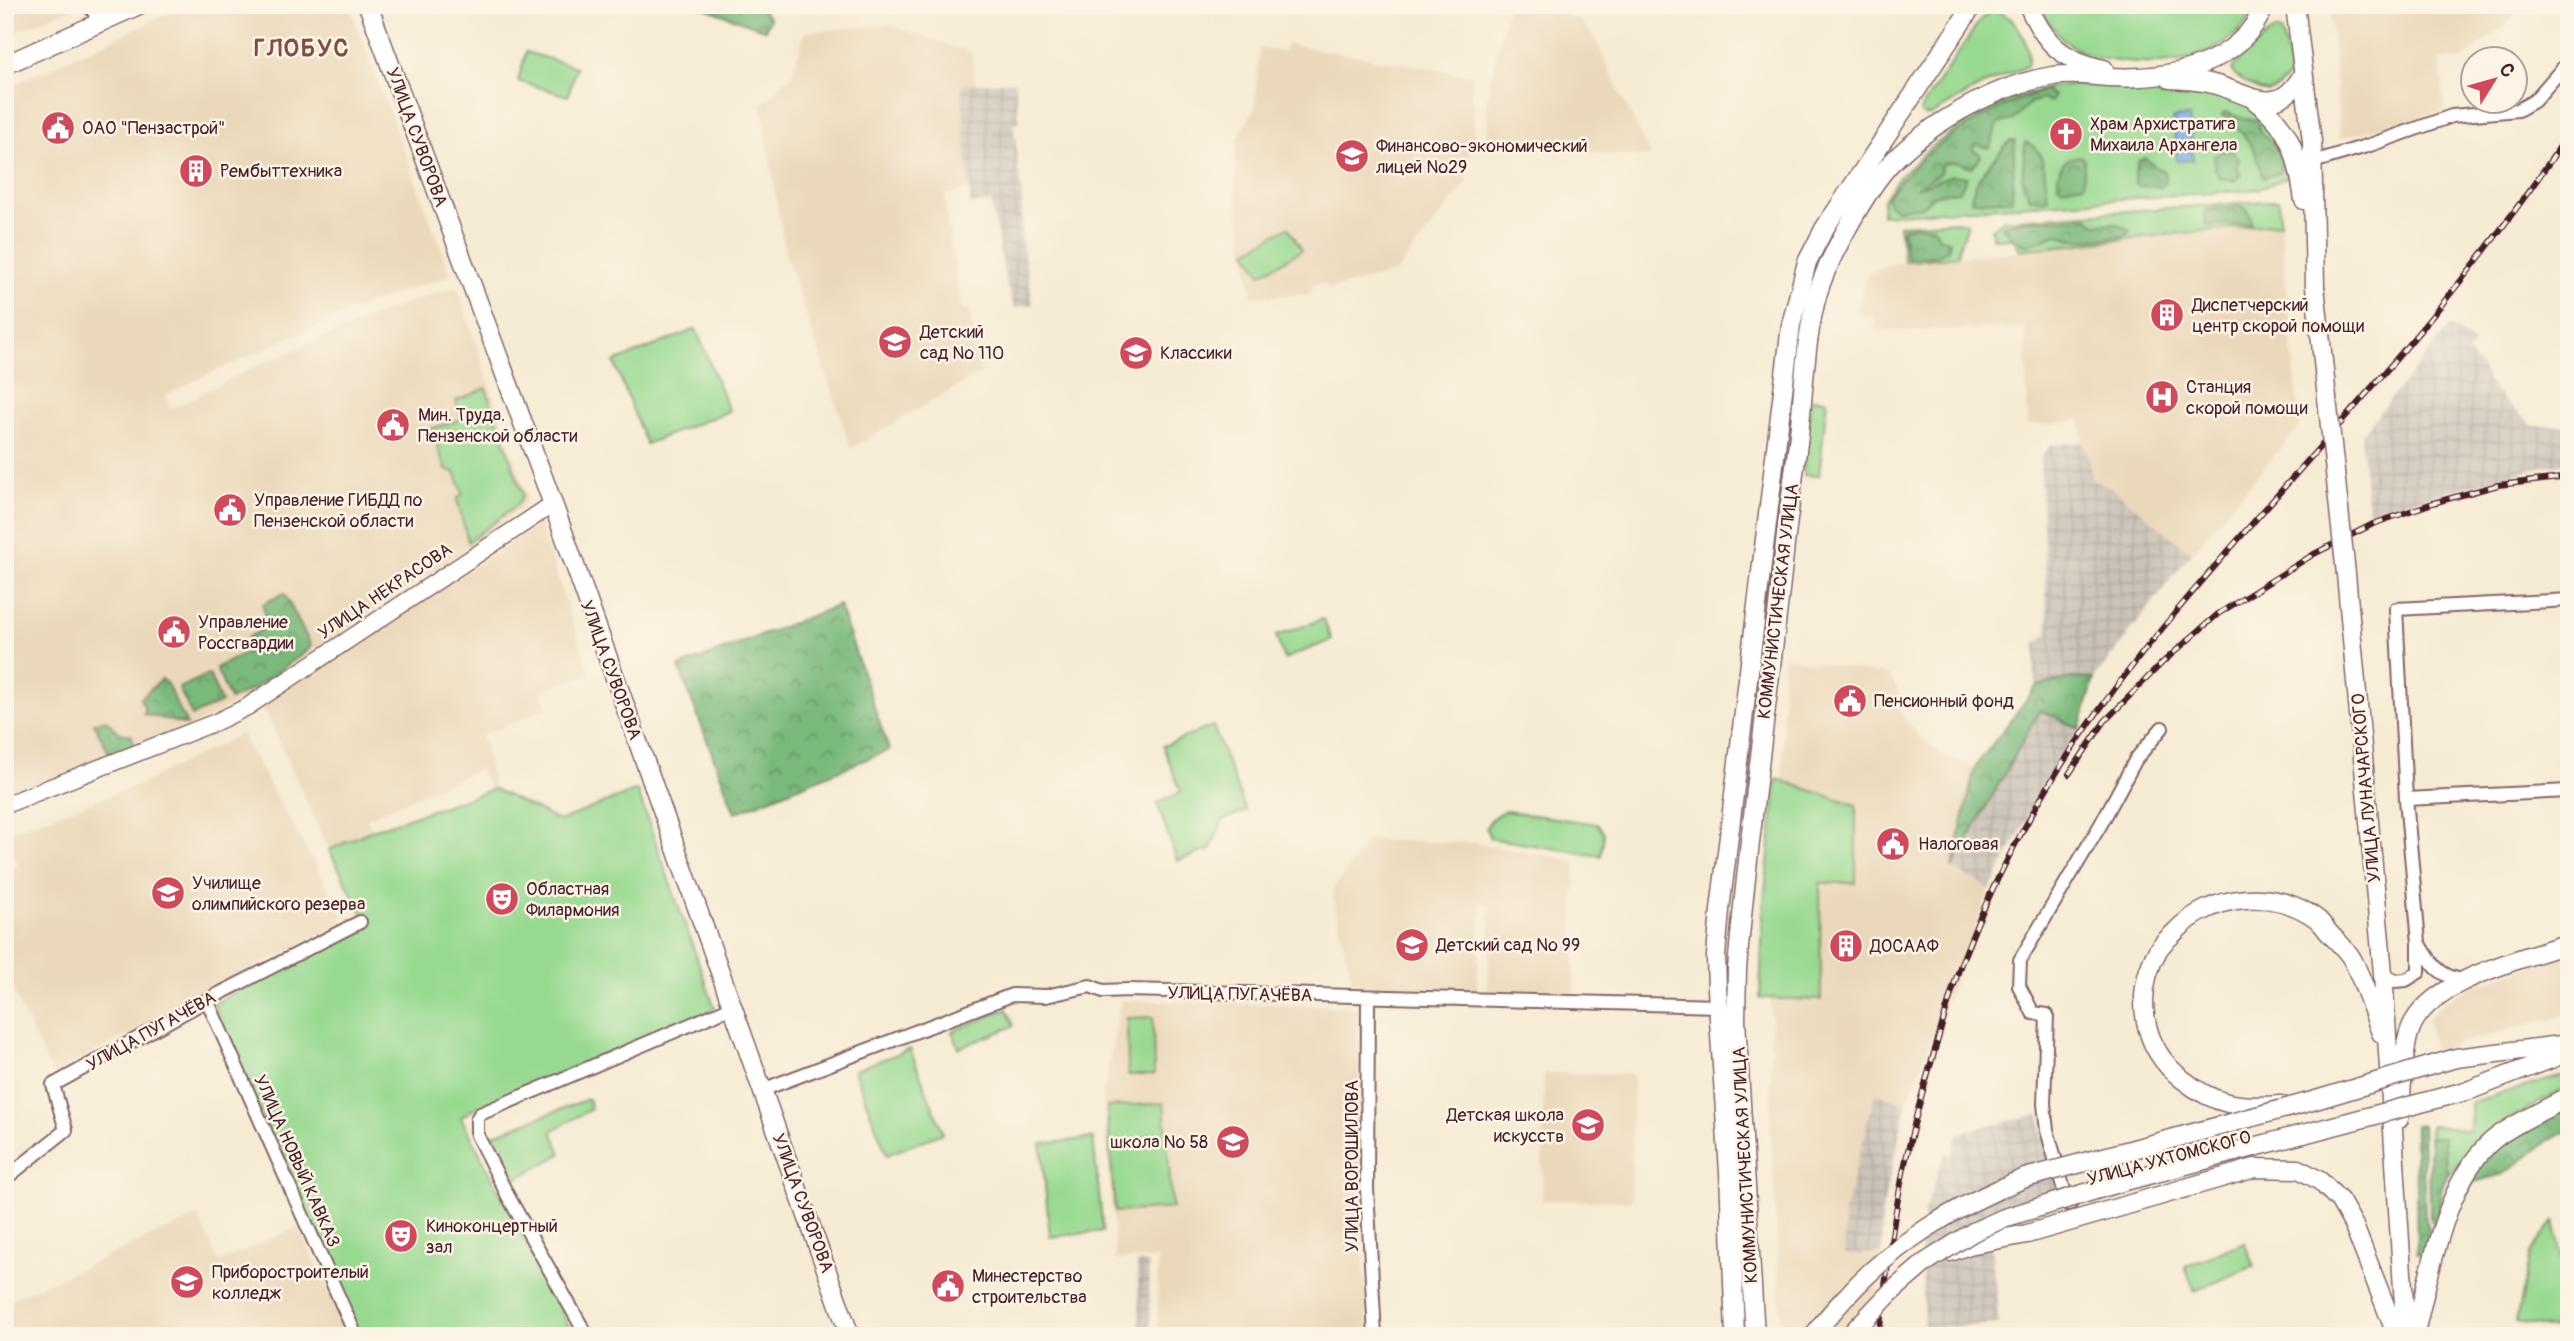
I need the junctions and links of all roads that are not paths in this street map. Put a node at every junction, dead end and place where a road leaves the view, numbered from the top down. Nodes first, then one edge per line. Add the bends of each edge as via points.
1 (90, 5) edge
2 (139, 5) edge
3 (368, 5) edge
4 (1973, 5) edge
5 (2028, 5) edge
6 (2265, 5) edge
7 (2295, 5) edge
8 (100, 23) junction
9 (2569, 61) edge
10 (5, 65) edge
11 (2303, 74) junction
12 (2143, 76) junction
13 (2255, 101) junction
14 (2306, 167) junction
15 (553, 504) junction
16 (2569, 600) edge
17 (2162, 728) dead end
18 (2569, 791) edge
19 (2406, 799) junction
20 (5, 805) edge
21 (360, 922) dead end
22 (2419, 943) junction
23 (2569, 943) edge
24 (2383, 973) junction
25 (2463, 980) junction
26 (1368, 997) junction
27 (207, 1000) junction
28 (1727, 1006) junction
29 (732, 1007) junction
30 (2569, 1044) edge
31 (2386, 1049) junction
32 (2569, 1052) edge
33 (762, 1090) junction
34 (2569, 1097) edge
35 (2309, 1102) junction
36 (2391, 1116) junction
37 (2394, 1168) junction
38 (5, 1179) edge
39 (1926, 1262) junction
40 (356, 1336) edge
41 (587, 1336) edge
42 (850, 1336) edge
43 (1375, 1336) edge
44 (1735, 1336) edge
45 (1755, 1336) edge
46 (1814, 1336) edge
47 (1849, 1336) edge
48 (2397, 1336) edge
49 (2406, 1336) edge
50 (2414, 1336) edge

1 - 8 street
2 - 8 main road
3 - 15 main road, УЛИЦА СУВОРОВА
4 - 28 main road, КОММУНИСТИЧЕСКАЯ УЛИЦА via 1833,214 1807,262 1791,325 1720,910 1716,957
5 - 12 main road via 2042,34 2064,55
6 - 12 main road via 2235,48 2186,70
7 - 11 main road, УЛИЦА ЛУНАЧАРСКОГО
8 - 10 main road
9 - 14 street via 2534,101 2518,110 2452,116
11 - 13 main road via 2283,95
11 - 14 main road, УЛИЦА ЛУНАЧАРСКОГО
12 - 13 main road via 2214,84
12 - 28 main road, КОММУНИСТИЧЕСКАЯ УЛИЦА via 2051,76 2001,91 1947,119 1878,178 1832,258 1818,291 1806,365
13 - 14 main road, УЛИЦА ЛУНАЧАРСКОГО via 2285,131
14 - 24 main road, УЛИЦА ЛУНАЧАРСКОГО, bridge
15 - 20 main road, УЛИЦА НЕКРАСОВА via 247,707
15 - 29 main road, УЛИЦА СУВОРОВА
16 - 19 street via 2396,609
17 - 36 street, УЛИЦА УХТОМСКОГО via 2136,759 2020,960 2019,986 2033,1013 2047,1014 2044,1104 2068,1203
18 - 19 street
19 - 22 street
21 - 27 street, УЛИЦА ПУГАЧЁВА
22 - 24 street via 2419,972 2395,981
22 - 25 street via 2433,966 2448,978
23 - 25 main road
24 - 31 main road, УЛИЦА ЛУНАЧАРСКОГО
25 - 37 main road via 2423,1009 2409,1032
26 - 28 street, УЛИЦА ПУГАЧЁВА
26 - 33 street, УЛИЦА ПУГАЧЁВА via 1103,992 1090,986 1046,996 1012,995
26 - 43 street, УЛИЦА ВОРОШИЛОВА via 1367,1189
27 - 38 street, УЛИЦА ПУГАЧЁВА via 53,1085 66,1130
27 - 40 street, УЛИЦА НОВЫЙ КАВКАЗ
28 - 44 main road, КОММУНИСТИЧЕСКАЯ УЛИЦА
28 - 45 main road, КОММУНИСТИЧЕСКАЯ УЛИЦА
29 - 33 main road, УЛИЦА СУВОРОВА
29 - 41 street via 477,1119 477,1135
30 - 35 main road, bridge via 2456,1058
31 - 35 main road, bridge via 2351,957 2316,919 2265,898 2207,908 2183,923 2159,949 2144,993 2151,1042 2169,1069 2212,1099 2246,1108
31 - 36 main road, УЛИЦА ЛУНАЧАРСКОГО
32 - 39 main road, bridge via 2470,1090 2125,1181 2004,1218
33 - 42 main road, УЛИЦА СУВОРОВА
34 - 50 main road via 2497,1137 2463,1176 2440,1236
35 - 46 main road, bridge via 2025,1178 1993,1191 1908,1240 1860,1281
36 - 37 main road, УЛИЦА ЛУНАЧАРСКОГО
37 - 49 main road, УЛИЦА ЛУНАЧАРСКОГО
39 - 47 main road, bridge
39 - 48 main road, bridge via 1969,1245 2026,1234 2255,1168 2299,1169 2340,1201

